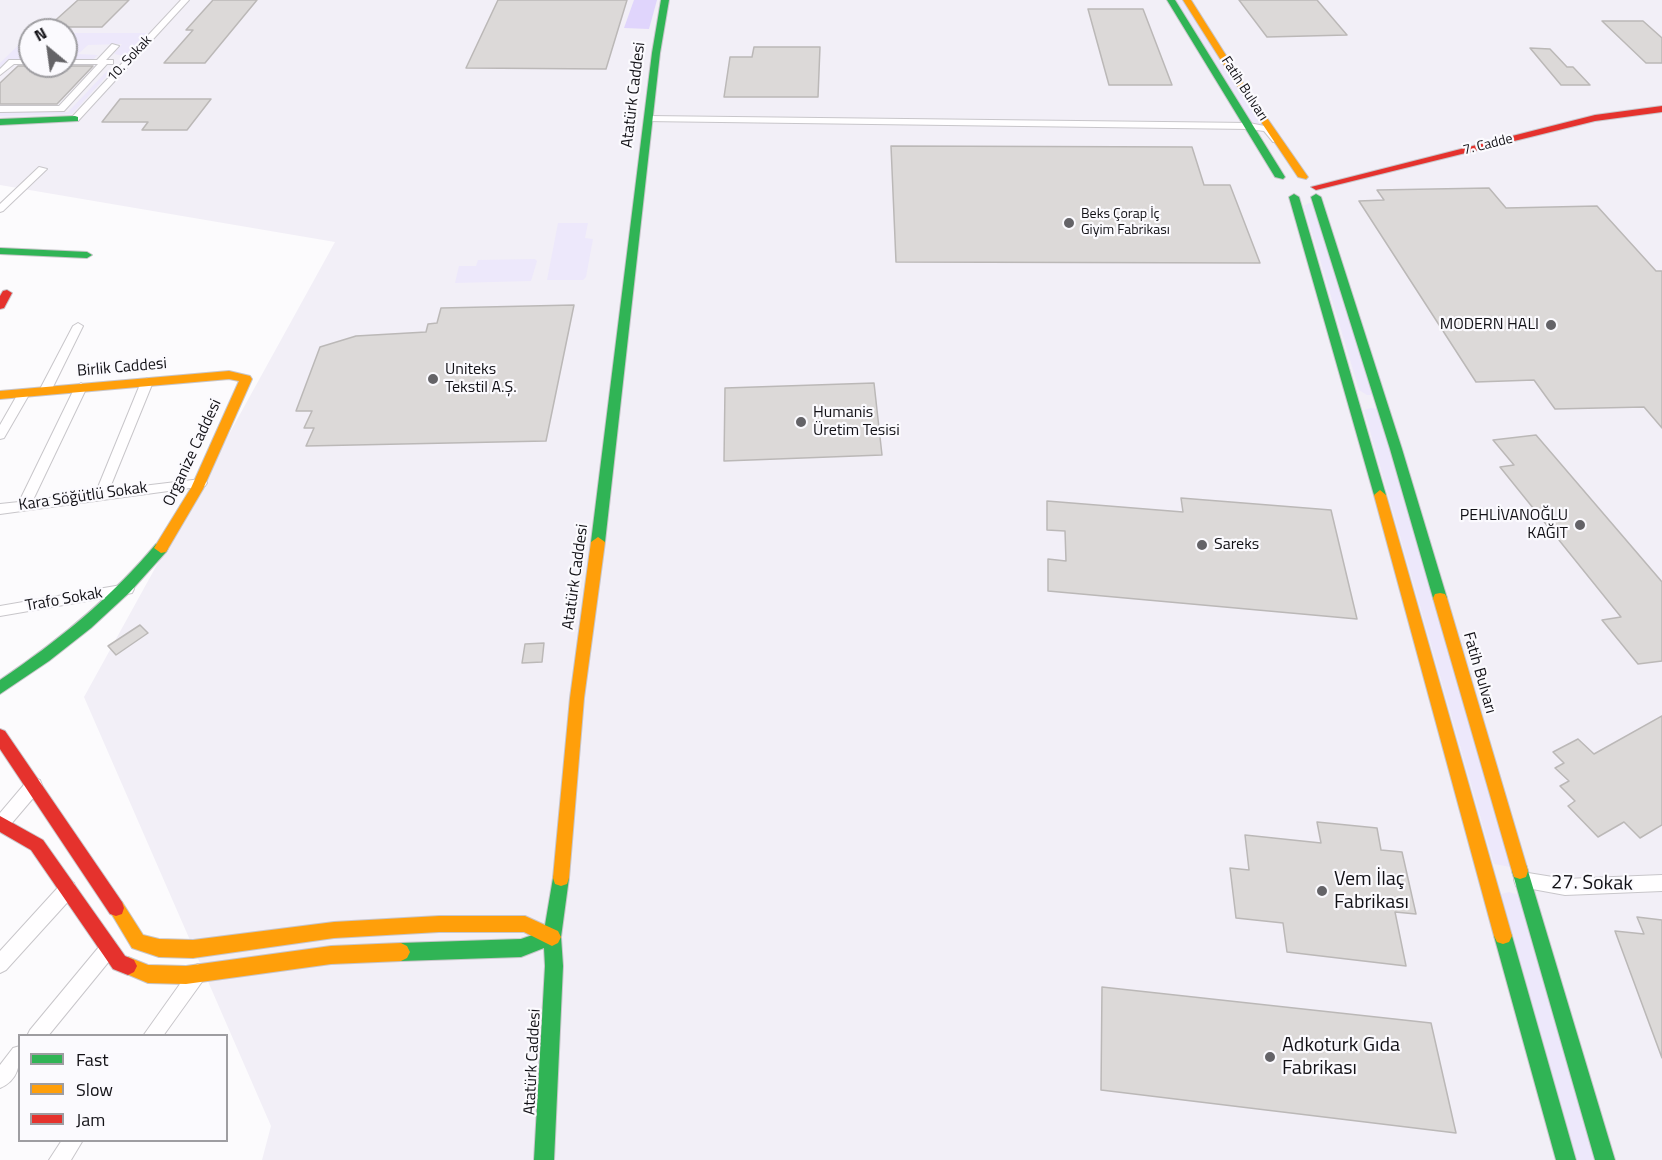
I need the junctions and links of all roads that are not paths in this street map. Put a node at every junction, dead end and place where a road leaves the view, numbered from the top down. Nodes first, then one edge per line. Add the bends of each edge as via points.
1 (185, 0) edge
2 (665, 0) edge
3 (1171, 0) edge
4 (1187, 0) edge
5 (115, 46) dead end
6 (18, 62) edge
7 (78, 62) edge
8 (102, 62) junction
9 (128, 62) junction
10 (0, 73) edge
11 (0, 109) edge
12 (1662, 109) edge
13 (648, 119) junction
14 (0, 122) edge
15 (1249, 126) junction
16 (1279, 144) junction
17 (42, 169) dead end
18 (1280, 177) junction
19 (1303, 177) junction
20 (1316, 192) junction
21 (1294, 197) junction
22 (0, 209) edge
23 (0, 250) edge
24 (87, 255) dead end
25 (7, 293) dead end
26 (0, 306) edge
27 (78, 326) dead end
28 (246, 379) joint
29 (147, 382) junction
30 (81, 387) junction
31 (45, 391) junction
32 (24, 393) junction
33 (0, 395) edge
34 (0, 435) edge
35 (201, 483) junction
36 (101, 494) junction
37 (24, 505) junction
38 (0, 509) edge
39 (127, 589) junction
40 (0, 611) edge
41 (94, 618) junction
42 (0, 675) edge
43 (0, 688) edge
44 (0, 736) edge
45 (34, 784) junction
46 (0, 824) edge
47 (1522, 880) junction
48 (1662, 883) edge
49 (68, 889) junction
50 (552, 937) junction
51 (109, 948) junction
52 (0, 964) edge
53 (198, 973) junction
54 (37, 1034) edge
55 (153, 1034) edge
56 (18, 1057) edge
57 (0, 1079) edge
58 (72, 1142) edge
59 (59, 1160) edge
60 (544, 1160) edge
61 (1566, 1160) edge
62 (1605, 1160) edge

1 - 9 street, 10. Sokak
2 - 13 street, Atatürk Caddesi
3 - 15 street, Fatih Bulvarı
4 - 16 street, Fatih Bulvarı
5 - 8 street
6 - 10 street via 12,62
7 - 8 street
8 - 9 street
8 - 11 street via 62,109
9 - 14 street, 10. Sokak via 75,119
12 - 20 street, 7. Cadde via 1595,118
13 - 15 street
13 - 50 street, Atatürk Caddesi via 577,698
15 - 16 street via 1267,129
15 - 18 street, Fatih Bulvarı
16 - 19 street, Fatih Bulvarı
17 - 22 street
18 - 19 street
18 - 21 street, Fatih Bulvarı
19 - 20 street, Fatih Bulvarı
20 - 21 street
20 - 47 street, Fatih Bulvarı
21 - 61 street, Fatih Bulvarı
23 - 24 street
25 - 26 street
27 - 31 street
28 - 29 street, Birlik Caddesi via 229,375
28 - 35 street, Organize Caddesi
29 - 30 street, Birlik Caddesi
29 - 36 street
30 - 31 street, Birlik Caddesi
30 - 37 street
31 - 32 street, Birlik Caddesi
32 - 33 street, Birlik Caddesi
32 - 34 street
35 - 36 street, Kara Söğütlü Sokak
35 - 39 street, Organize Caddesi via 177,525
36 - 37 street, Kara Söğütlü Sokak
37 - 38 street, Kara Söğütlü Sokak
39 - 40 street, Trafo Sokak
39 - 41 street, Organize Caddesi
41 - 42 street
41 - 43 street
44 - 45 street
45 - 46 street
45 - 50 street via 138,942 159,948 193,949 334,930 439,924 525,924
46 - 49 street via 37,845
47 - 48 street, 27. Sokak via 1565,887
47 - 62 street, Fatih Bulvarı
49 - 51 street
49 - 52 street
50 - 53 street via 521,948 331,955
50 - 60 street, Atatürk Caddesi via 554,966
51 - 53 street via 119,963 148,974
51 - 54 street
53 - 55 street
56 - 57 street
58 - 59 street

